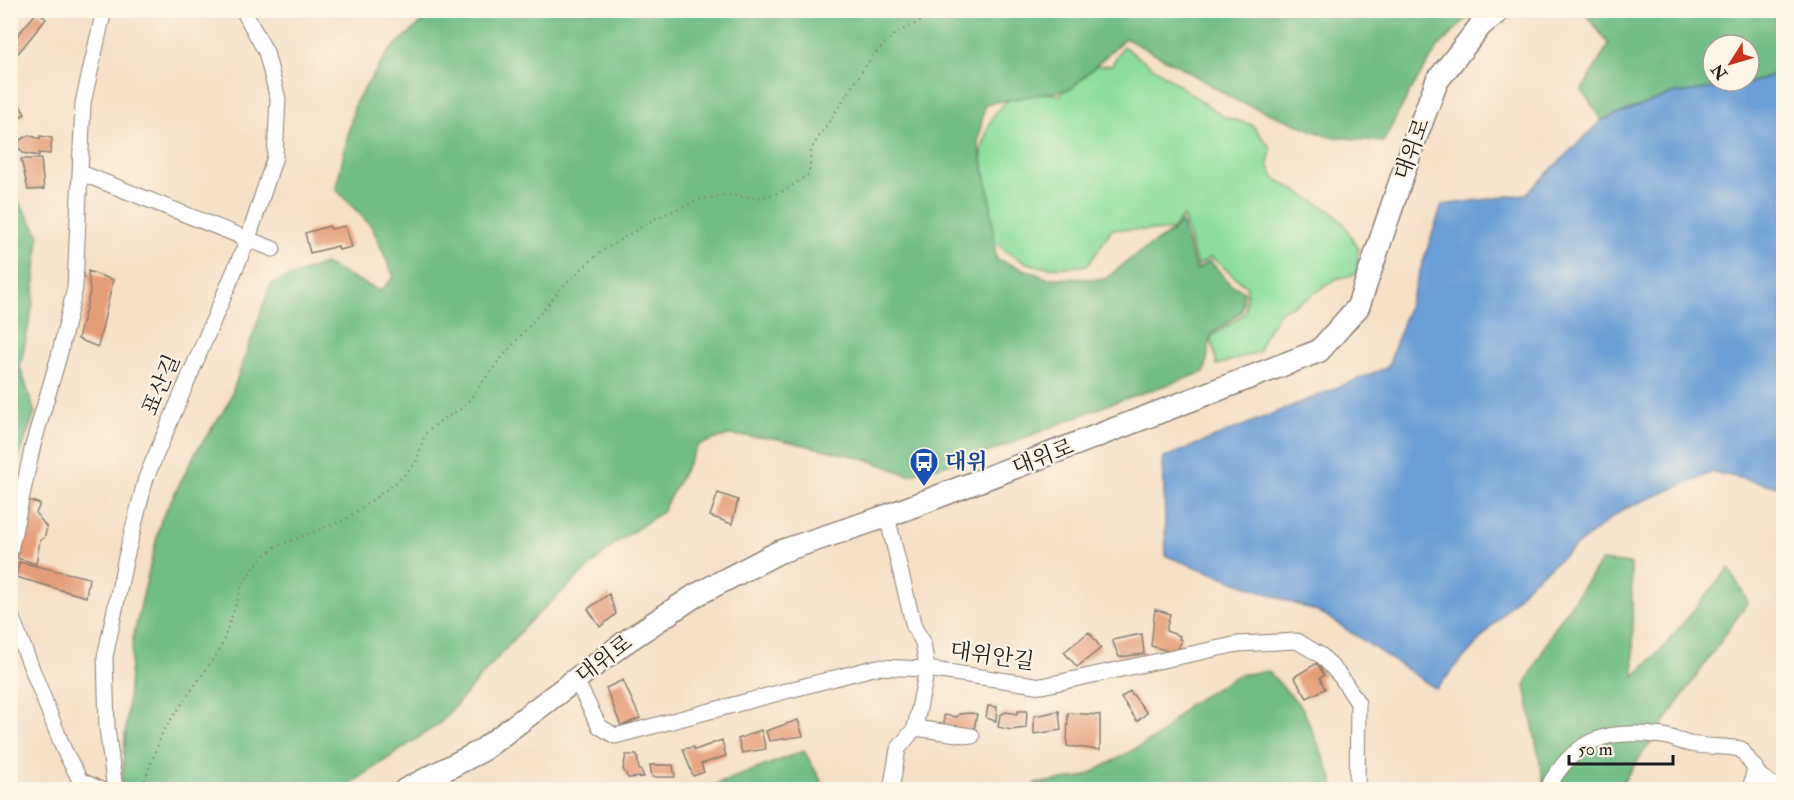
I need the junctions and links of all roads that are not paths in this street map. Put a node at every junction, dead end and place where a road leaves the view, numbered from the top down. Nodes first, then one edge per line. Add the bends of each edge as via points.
1 (104, 10) edge
2 (243, 10) edge
3 (1500, 10) edge
4 (81, 173) junction
5 (248, 239) junction
6 (273, 249) dead end
7 (887, 516) junction
8 (10, 551) edge
9 (10, 613) edge
10 (927, 669) junction
11 (576, 680) junction
12 (915, 728) junction
13 (972, 736) dead end
14 (1755, 767) junction
15 (111, 788) edge
16 (405, 789) edge
17 (891, 789) edge
18 (1357, 789) edge
19 (1546, 789) edge
20 (1750, 789) edge
21 (1781, 789) edge

1 - 4 street via 83,104
2 - 5 street, 표산길 via 266,52 278,99 274,158
3 - 7 main road, 대위로 via 1481,25 1437,81 1358,307 1319,351
4 - 5 street
4 - 8 street via 75,288 33,445
5 - 6 street
5 - 15 street, 표산길 via 146,477 126,556 105,657
7 - 10 street
7 - 11 main road, 대위로 via 778,552 733,575 624,642
9 - 15 street via 64,750 80,780
10 - 11 street, 대위안길 via 877,667 615,736 599,726
10 - 12 street
10 - 18 street, 대위안길 via 1042,687 1238,644 1297,641 1322,656 1358,703
11 - 16 main road, 대위로 via 481,751
12 - 13 street
12 - 17 street via 898,749
14 - 19 street via 1741,749 1689,744 1664,736 1614,734 1590,740 1557,770
14 - 20 street
14 - 21 street via 1760,776

